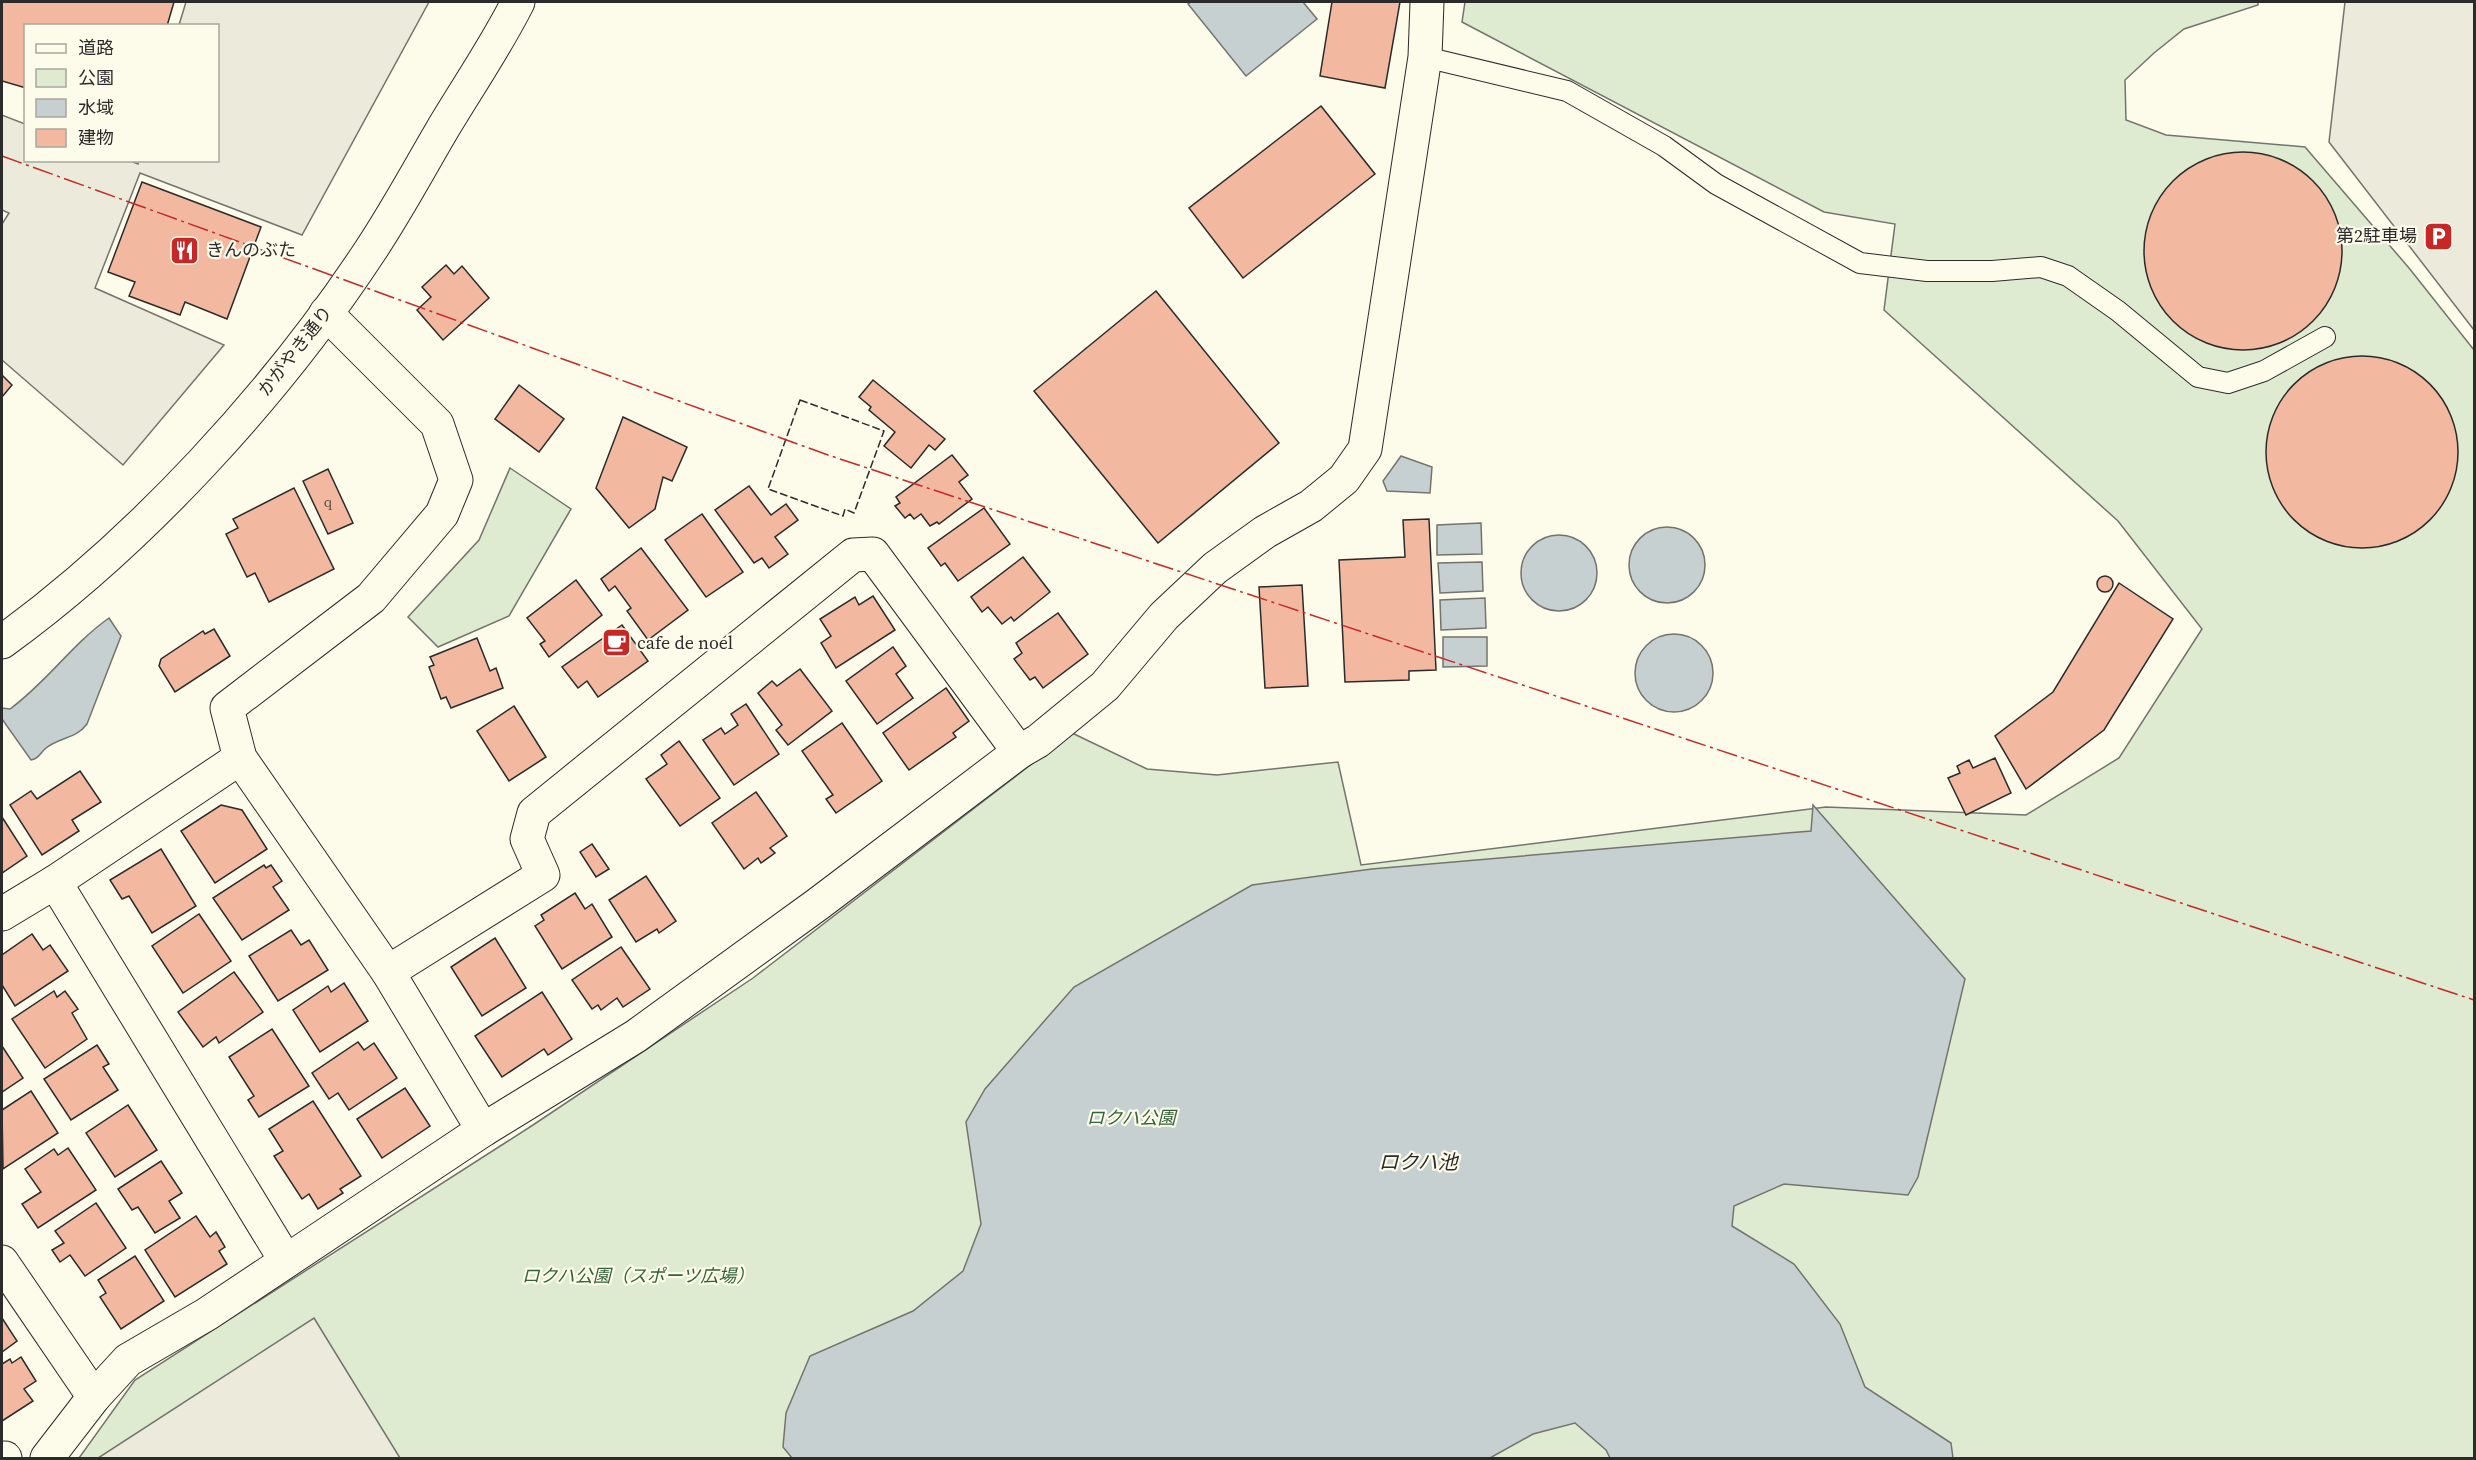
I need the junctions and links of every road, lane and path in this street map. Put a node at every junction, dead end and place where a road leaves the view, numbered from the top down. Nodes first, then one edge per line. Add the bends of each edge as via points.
1 (518, 2) edge
2 (1427, 2) edge
3 (1425, 57) junction
4 (326, 313) junction
5 (2325, 337) dead end
6 (2, 642) edge
7 (1019, 752) junction
8 (240, 758) junction
9 (54, 882) junction
10 (2, 914) edge
11 (388, 972) junction
12 (483, 1130) junction
13 (286, 1261) junction
14 (2, 1262) edge
15 (94, 1396) junction
16 (47, 1458) edge

1 - 4 street, かがやき通り via 370,251
2 - 3 street
3 - 5 lane via 1567,91 1664,146 1716,184 1860,263 1926,271 2040,267 2068,276 2118,311 2198,377 2228,383 2264,371
3 - 7 street via 1365,449 1344,479 1311,506 1265,532 1215,568 1164,616 1105,686
4 - 6 street, かがやき通り via 286,367 179,485 120,544
4 - 8 street via 438,424 456,480 442,514 371,598 227,708
7 - 11 street via 873,554 853,555 534,813 527,839 543,875
7 - 12 street via 636,1036
8 - 9 street
8 - 11 street
9 - 10 street
9 - 13 street
11 - 12 street
12 - 13 street
13 - 15 street via 128,1360
14 - 15 street
15 - 16 street

